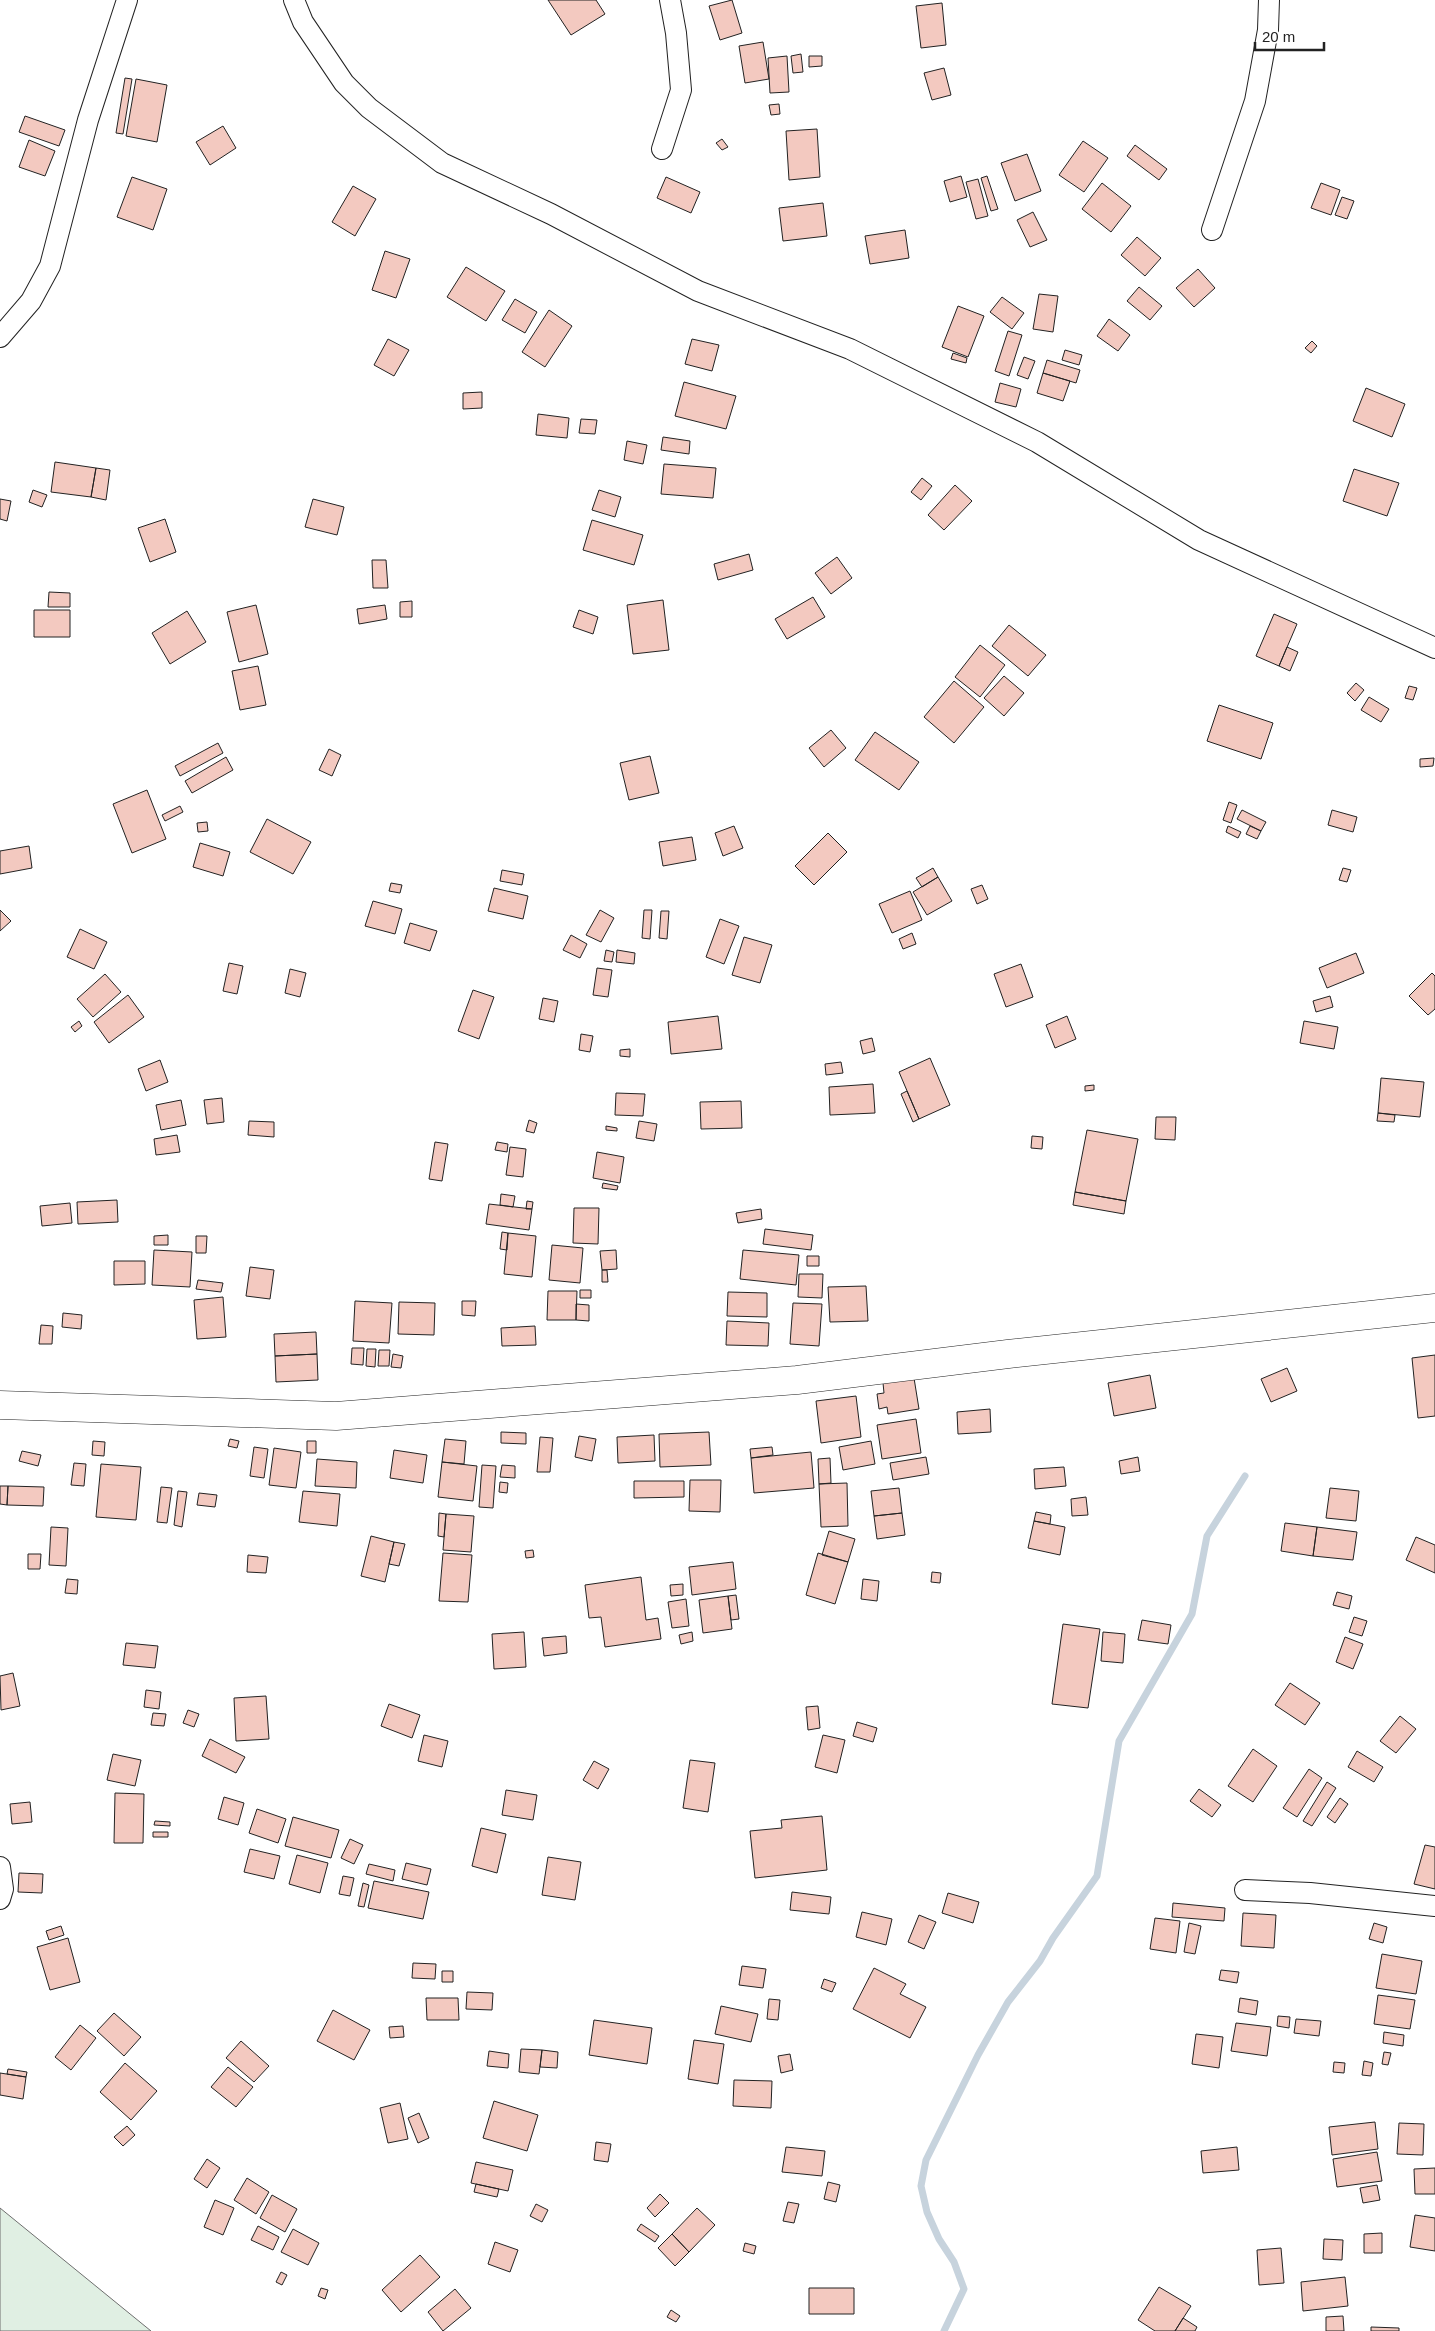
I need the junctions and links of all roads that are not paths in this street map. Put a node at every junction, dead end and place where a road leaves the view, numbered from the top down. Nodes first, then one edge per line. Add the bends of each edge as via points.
1 (127, 0) edge
2 (294, 0) edge
3 (670, 0) edge
4 (1270, 0) edge
5 (662, 149) dead end
6 (1212, 230) dead end
7 (0, 337) edge
8 (1435, 648) edge
9 (1435, 1308) edge
10 (0, 1405) edge
11 (0, 1867) edge
12 (1245, 1890) dead end
13 (0, 1899) edge
14 (1435, 1906) edge

1 - 7 street via 88,120 50,266 31,301
2 - 8 street via 303,22 344,83 369,108 442,163 551,214 698,291 850,350 1037,442 1199,540
3 - 5 street via 681,90
4 - 6 street via 1268,30 1254,101
9 - 10 main road via 797,1380 336,1416
11 - 13 street via 3,1888
12 - 14 street

